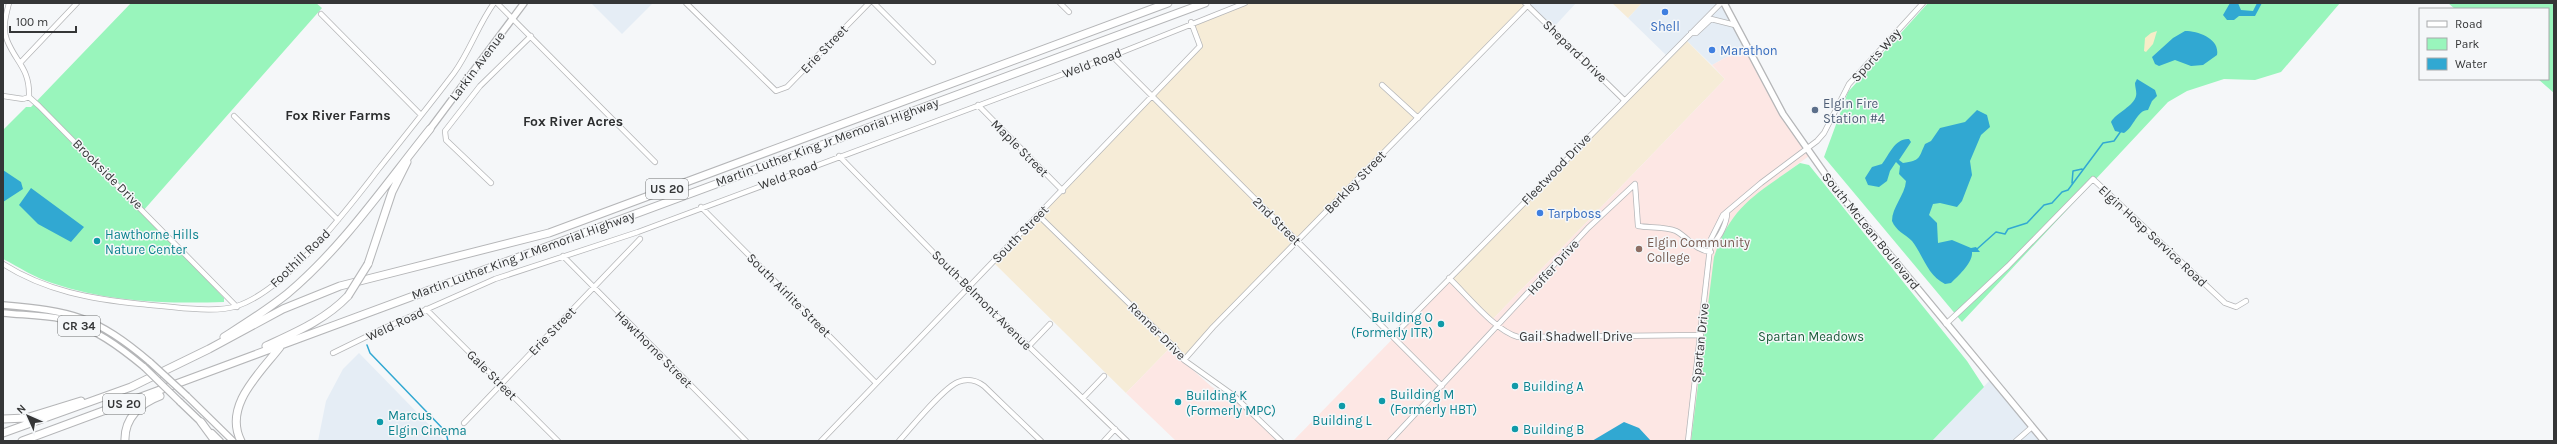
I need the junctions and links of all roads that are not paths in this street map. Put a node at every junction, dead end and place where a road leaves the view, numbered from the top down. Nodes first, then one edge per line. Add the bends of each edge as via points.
1 (9, 3) edge
2 (77, 3) edge
3 (494, 3) edge
4 (498, 3) edge
5 (524, 3) edge
6 (686, 3) edge
7 (869, 3) edge
8 (874, 3) edge
9 (1060, 3) edge
10 (1168, 3) edge
11 (1205, 3) edge
12 (1245, 3) edge
13 (1721, 3) edge
14 (1724, 3) edge
15 (1923, 3) edge
16 (1527, 4) edge
17 (1069, 12) dead end
18 (321, 14) dead end
19 (512, 18) junction
20 (1192, 22) junction
21 (1735, 25) junction
22 (1690, 33) junction
23 (531, 36) junction
24 (1112, 56) junction
25 (21, 62) junction
26 (933, 62) dead end
27 (1382, 85) dead end
28 (3, 96) edge
29 (1153, 96) junction
30 (29, 97) junction
31 (1624, 100) junction
32 (978, 105) junction
33 (422, 115) junction
34 (234, 116) dead end
35 (1418, 118) junction
36 (430, 129) junction
37 (1807, 150) junction
38 (839, 156) junction
39 (655, 162) dead end
40 (491, 183) dead end
41 (1063, 191) junction
42 (701, 207) junction
43 (1038, 215) junction
44 (338, 220) junction
45 (640, 239) dead end
46 (1298, 241) junction
47 (1710, 252) junction
48 (563, 256) junction
49 (3, 264) edge
50 (1449, 278) junction
51 (593, 287) junction
52 (967, 287) junction
53 (2246, 301) dead end
54 (3, 305) edge
55 (237, 307) junction
56 (426, 309) junction
57 (3, 313) edge
58 (1050, 324) dead end
59 (1946, 324) junction
60 (1499, 326) junction
61 (1701, 335) junction
62 (1393, 336) junction
63 (299, 339) junction
64 (1028, 346) junction
65 (280, 347) junction
66 (333, 353) dead end
67 (1184, 360) junction
68 (226, 365) junction
69 (168, 370) junction
70 (1104, 376) dead end
71 (876, 383) junction
72 (500, 384) junction
73 (1442, 386) junction
74 (1083, 398) junction
75 (101, 399) junction
76 (3, 419) edge
77 (201, 422) junction
78 (464, 423) dead end
79 (2032, 427) junction
80 (1115, 429) junction
81 (3, 433) edge
82 (22, 441) edge
83 (125, 441) edge
84 (215, 441) edge
85 (220, 441) edge
86 (233, 441) edge
87 (241, 441) edge
88 (558, 441) edge
89 (746, 441) edge
90 (821, 441) edge
91 (899, 441) edge
92 (1041, 441) edge
93 (1104, 441) edge
94 (1127, 441) edge
95 (1281, 441) edge
96 (1390, 441) edge
97 (1688, 441) edge
98 (2016, 441) edge
99 (2044, 441) edge

1 - 25 street via 5,19 6,39
2 - 25 street
3 - 33 street, Foothill Road via 480,23 468,54
4 - 19 street
5 - 19 main road, Larkin Avenue
6 - 7 street, Erie Street via 776,91 787,87
8 - 26 street
9 - 17 street
10 - 69 highway, Martin Luther King Jr Memorial Highway / US 20 via 549,233 340,286 283,309
11 - 63 highway, Martin Luther King Jr Memorial Highway / US 20
12 - 20 street, Weld Road
13 - 22 street, Fleetwood Drive
14 - 21 main road, South McLean Boulevard
15 - 37 street, Sports Way via 1850,84 1824,133
16 - 31 street, Shepard Drive
16 - 35 street, Berkley Street
18 - 33 street
19 - 23 street
19 - 36 main road, Larkin Avenue
20 - 24 street, Weld Road
20 - 29 street, South Street via 1200,46
21 - 22 street via 1711,19 1696,33
21 - 37 main road, South McLean Boulevard via 1783,114
22 - 31 street, Fleetwood Drive
23 - 39 street
23 - 40 street via 480,86 446,131 446,140
24 - 29 street, 2nd Street
24 - 32 street, Weld Road
25 - 30 street via 30,85
27 - 35 street
28 - 30 street via 23,99
29 - 41 street, South Street
29 - 46 street, 2nd Street
30 - 55 street, Brookside Drive via 139,205
31 - 50 street, Fleetwood Drive
32 - 38 street, Weld Road
32 - 41 street, Maple Street
33 - 44 street, Foothill Road
34 - 44 street
35 - 46 street, Berkley Street
36 - 68 highway, bridge via 401,173 368,264 348,296 329,314 309,326
36 - 69 highway via 333,249 310,273 268,309
37 - 47 street, Spartan Drive via 1760,183 1723,215 1712,239
37 - 59 main road, South McLean Boulevard via 1837,191
38 - 42 street, Weld Road
38 - 52 street, South Belmont Avenue
41 - 43 street, South Street
42 - 48 street, Weld Road via 638,232
42 - 71 street, South Airlite Street
43 - 52 street, South Street
43 - 67 street, Renner Drive via 1176,349
44 - 55 street, Foothill Road via 310,251 275,283
45 - 51 street, Erie Street
46 - 62 street, 2nd Street
46 - 67 street, Berkley Street
47 - 60 street, Hoffer Drive via 1695,248 1683,236 1670,230 1638,226 1635,184 1588,228
47 - 61 street, Spartan Drive
48 - 51 street, Hawthorne Street
48 - 56 street, Weld Road via 495,279
49 - 55 street, Foothill Road via 29,279 93,299 192,308
50 - 60 street, Gail Shadwell Drive
50 - 62 street, Fleetwood Drive
51 - 72 street, Erie Street
51 - 89 street, Hawthorne Street
52 - 64 street, South Belmont Avenue
52 - 71 street, South Street
53 - 59 street, Elgin Hosp Service Road via 2236,307 2225,303 2093,179 2008,266
54 - 86 main road, CR 34, bridge via 62,311 122,338
56 - 66 street, Weld Road
56 - 72 street, Gale Street
57 - 77 main road, CR 34, bridge via 62,319 98,334 120,347 144,367
58 - 64 street
59 - 79 main road, South McLean Boulevard
60 - 61 street, Gail Shadwell Drive via 1518,337
60 - 73 street, Hoffer Drive
61 - 97 street, Spartan Drive
62 - 73 street, 2nd Street
63 - 65 highway
63 - 68 highway, Martin Luther King Jr Memorial Highway / US 20
64 - 74 street, South Belmont Avenue
65 - 83 highway via 145,403 128,423
65 - 87 highway via 242,396 235,424
67 - 95 street, Renner Drive via 1234,395
68 - 82 highway, Martin Luther King Jr Memorial Highway / US 20
69 - 75 highway, Martin Luther King Jr Memorial Highway / US 20
70 - 74 street
71 - 90 street, South Street
72 - 78 street, Erie Street
72 - 88 street, Gale Street
73 - 96 street, Hoffer Drive
74 - 80 street, South Belmont Avenue
75 - 76 highway via 84,400 26,418
75 - 81 highway, US 20
77 - 84 highway
77 - 85 main road, CR 34
79 - 98 street
79 - 99 main road, South McLean Boulevard
80 - 93 street
80 - 94 street, South Belmont Avenue
91 - 92 street via 949,389 962,381 972,380 980,384

